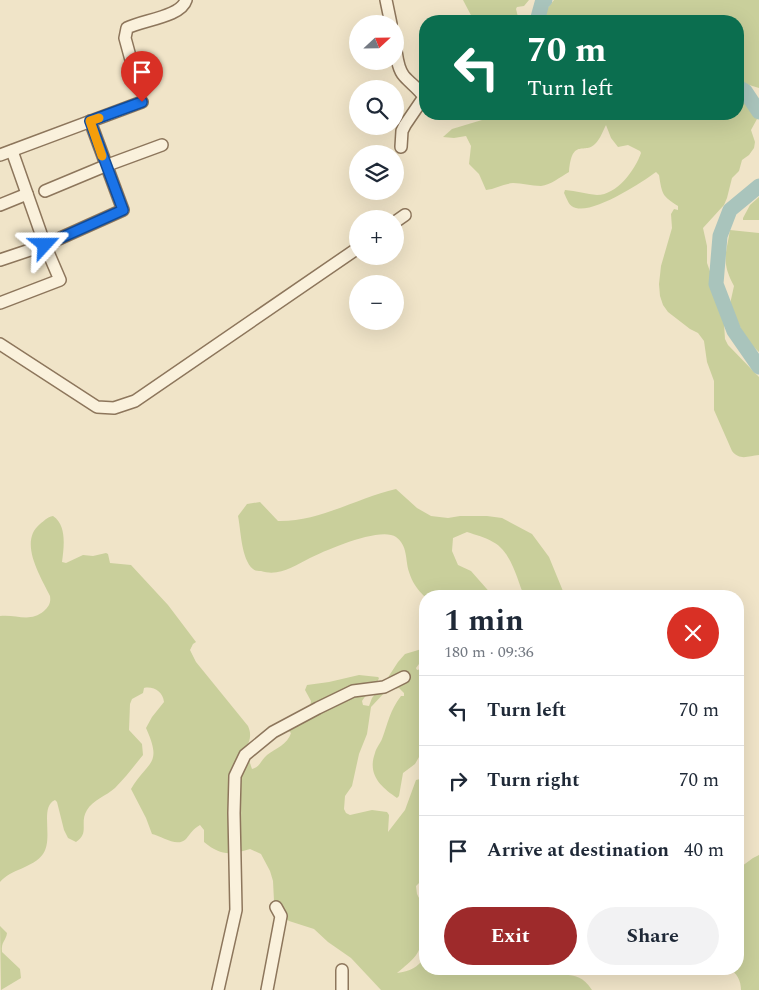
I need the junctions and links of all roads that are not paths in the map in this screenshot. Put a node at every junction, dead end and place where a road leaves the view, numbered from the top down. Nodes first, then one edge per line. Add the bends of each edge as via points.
1 (186, 0) edge
2 (386, 0) edge
3 (389, 15) edge
4 (132, 60) dead end
5 (401, 70) edge
6 (419, 92) edge
7 (142, 102) dead end
8 (419, 104) edge
9 (90, 121) junction
10 (162, 145) dead end
11 (401, 145) edge
12 (12, 151) junction
13 (0, 155) edge
14 (106, 166) junction
15 (45, 191) dead end
16 (27, 194) junction
17 (0, 205) edge
18 (45, 245) junction
19 (349, 254) edge
20 (0, 260) edge
21 (0, 303) edge
22 (0, 344) edge
23 (404, 677) dead end
24 (276, 907) dead end
25 (342, 970) dead end
26 (218, 990) edge
27 (266, 990) edge
28 (342, 990) edge

1 - 4 street via 179,11 127,28 126,38
2 - 3 street
5 - 6 street
7 - 9 street
8 - 11 street via 402,131
9 - 12 street
9 - 14 street
10 - 14 street
12 - 13 street
12 - 16 street
14 - 15 street
14 - 18 street via 123,210
16 - 17 street
16 - 18 street
18 - 20 street
18 - 21 street via 60,280
19 - 22 street via 134,401 114,408 97,407
23 - 26 street via 384,686 354,691 318,708 273,732 245,755 235,776 236,910
24 - 27 street via 281,916
25 - 28 street

